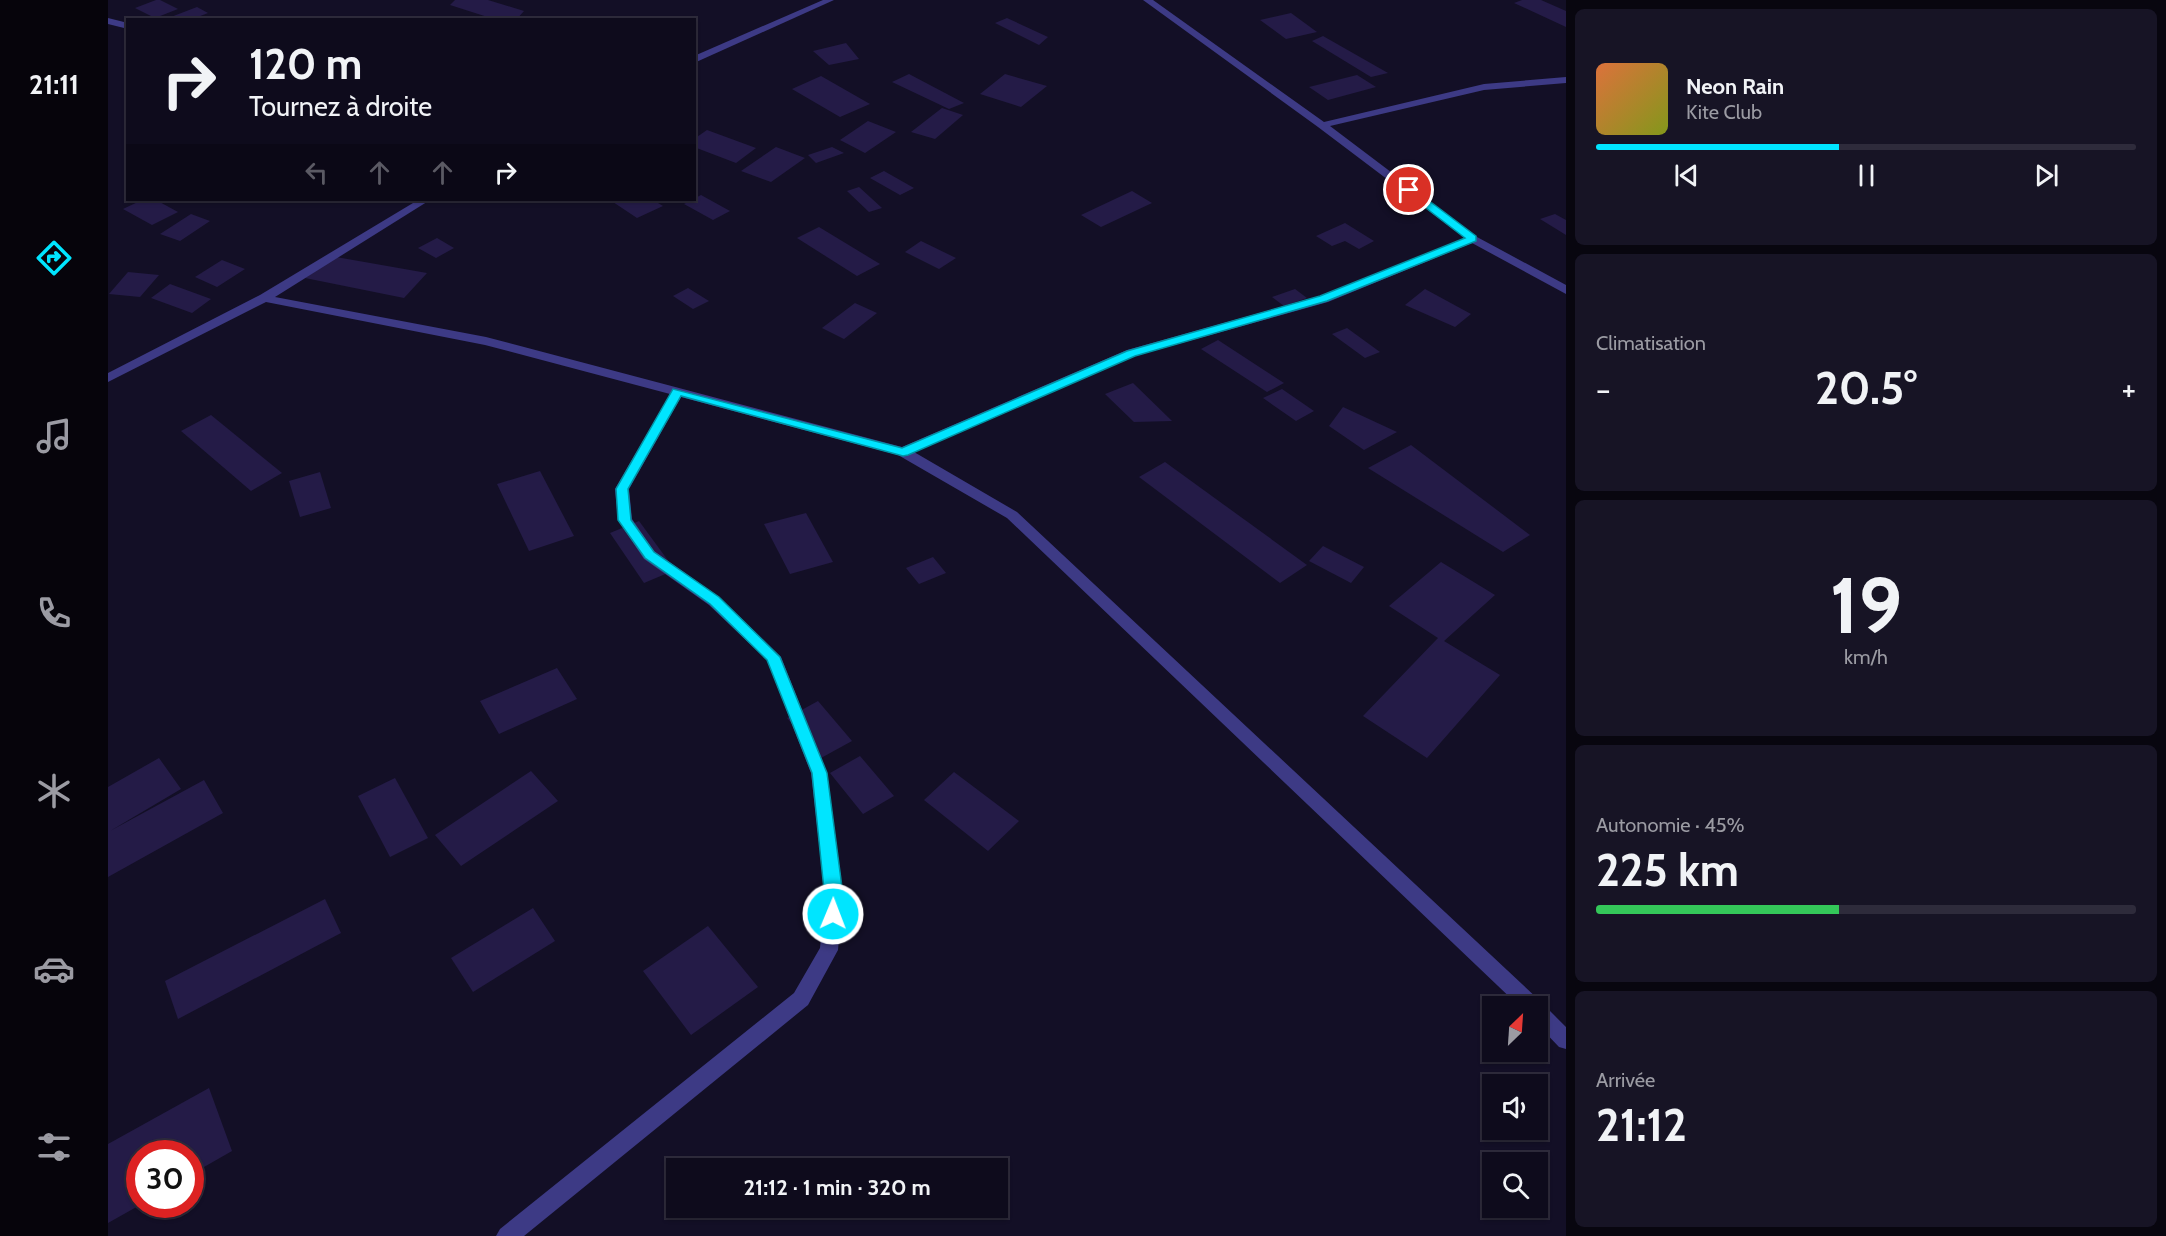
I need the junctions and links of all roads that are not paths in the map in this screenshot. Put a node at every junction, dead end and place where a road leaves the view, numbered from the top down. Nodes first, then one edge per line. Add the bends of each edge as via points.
1 (830, 0) edge
2 (1147, 0) edge
3 (108, 21) edge
4 (126, 26) edge
5 (696, 59) edge
6 (1566, 80) edge
7 (1322, 125) junction
8 (423, 201) edge
9 (1473, 239) junction
10 (1566, 290) edge
11 (264, 298) junction
12 (108, 378) edge
13 (678, 392) junction
14 (903, 452) junction
15 (1521, 996) edge
16 (1548, 1022) edge
17 (1566, 1040) edge
18 (507, 1236) edge

1 - 5 street
2 - 7 street
3 - 4 street
6 - 7 street via 1484,87
7 - 9 street
8 - 11 street
9 - 10 street
9 - 14 street via 1324,298 1131,353
11 - 12 street
11 - 13 street via 486,341
13 - 14 street
13 - 18 street via 622,489 625,520 650,555 714,601 773,657 819,773 834,895 829,950 801,999
14 - 15 street via 1012,515
16 - 17 street

